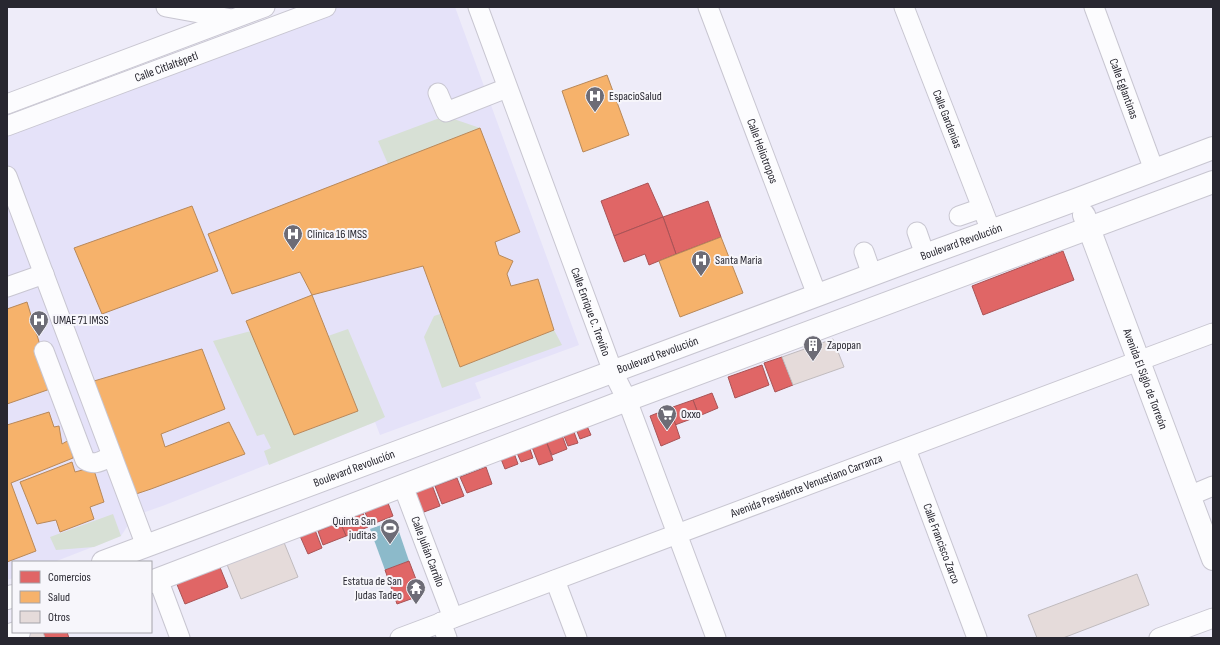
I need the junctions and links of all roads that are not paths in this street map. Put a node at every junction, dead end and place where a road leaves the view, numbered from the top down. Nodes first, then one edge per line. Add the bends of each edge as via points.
1 (265, 7) edge
2 (326, 7) edge
3 (478, 7) edge
4 (708, 7) edge
5 (904, 7) edge
6 (1094, 7) edge
7 (173, 8) edge
8 (233, 19) junction
9 (508, 88) junction
10 (438, 93) dead end
11 (7, 104) edge
12 (12, 122) edge
13 (1213, 148) edge
14 (1154, 170) junction
15 (8, 180) edge
16 (1213, 182) edge
17 (1078, 199) junction
18 (982, 208) junction
19 (959, 216) dead end
20 (1089, 228) junction
21 (991, 231) junction
22 (917, 232) dead end
23 (864, 252) dead end
24 (925, 255) junction
25 (44, 274) junction
26 (872, 275) junction
27 (7, 287) edge
28 (817, 296) junction
29 (1213, 333) edge
30 (44, 351) dead end
31 (1139, 361) junction
32 (613, 372) junction
33 (627, 400) junction
34 (906, 449) junction
35 (112, 456) junction
36 (404, 486) junction
37 (1213, 486) edge
38 (1189, 496) junction
39 (677, 534) junction
40 (146, 546) junction
41 (1213, 559) edge
42 (106, 561) edge
43 (555, 580) junction
44 (154, 581) edge
45 (1213, 618) edge
46 (447, 626) edge
47 (180, 638) edge
48 (400, 638) edge
49 (577, 638) edge
50 (716, 638) edge
51 (977, 638) edge
52 (1159, 638) edge

1 - 8 street, Calle Citlaltépetl
2 - 12 street, Calle Citlaltépetl
3 - 9 street, Calle Enrique C. Treviño
4 - 28 street, Calle Heliotropos via 816,270
5 - 18 street, Calle Gardenias
6 - 14 street, Calle Eglantinas
7 - 8 street
8 - 11 street, Calle Citlaltépetl
9 - 10 street via 446,112
9 - 32 street, Calle Enrique C. Treviño
13 - 14 main road, Boulevard Revolución
14 - 17 main road, Boulevard Revolución
15 - 25 street
16 - 20 main road
17 - 20 main road, Avenida El Siglo de Torreón
17 - 21 main road, Boulevard Revolución
18 - 19 street
18 - 21 street, Calle Gardenias
20 - 31 main road, Avenida El Siglo de Torreón
20 - 33 main road
21 - 24 main road, Boulevard Revolución
22 - 24 street
23 - 26 street
24 - 26 main road, Boulevard Revolución
25 - 27 street
25 - 35 street
26 - 28 main road, Boulevard Revolución
28 - 32 main road, Boulevard Revolución
29 - 31 street, Avenida Presidente Venustiano Carranza
30 - 35 street via 85,460 91,463
31 - 34 street, Avenida Presidente Venustiano Carranza
31 - 38 main road, Avenida El Siglo de Torreón
32 - 33 street, Calle Enrique C. Treviño
32 - 40 main road, Boulevard Revolución
33 - 36 main road
33 - 39 street, Calle Enrique C. Treviño
34 - 39 street, Avenida Presidente Venustiano Carranza
34 - 51 street, Calle Francisco Zarco
35 - 40 street
36 - 44 main road
36 - 46 street, Calle Julián Carrillo
37 - 38 street
38 - 41 main road, Avenida El Siglo de Torreón
39 - 43 street, Avenida Presidente Venustiano Carranza
39 - 50 street, Calle Enrique C. Treviño
40 - 42 main road, Boulevard Revolución
43 - 46 street, Avenida Presidente Venustiano Carranza
43 - 49 street
44 - 47 street
45 - 52 street
46 - 48 street, Avenida Presidente Venustiano Carranza

